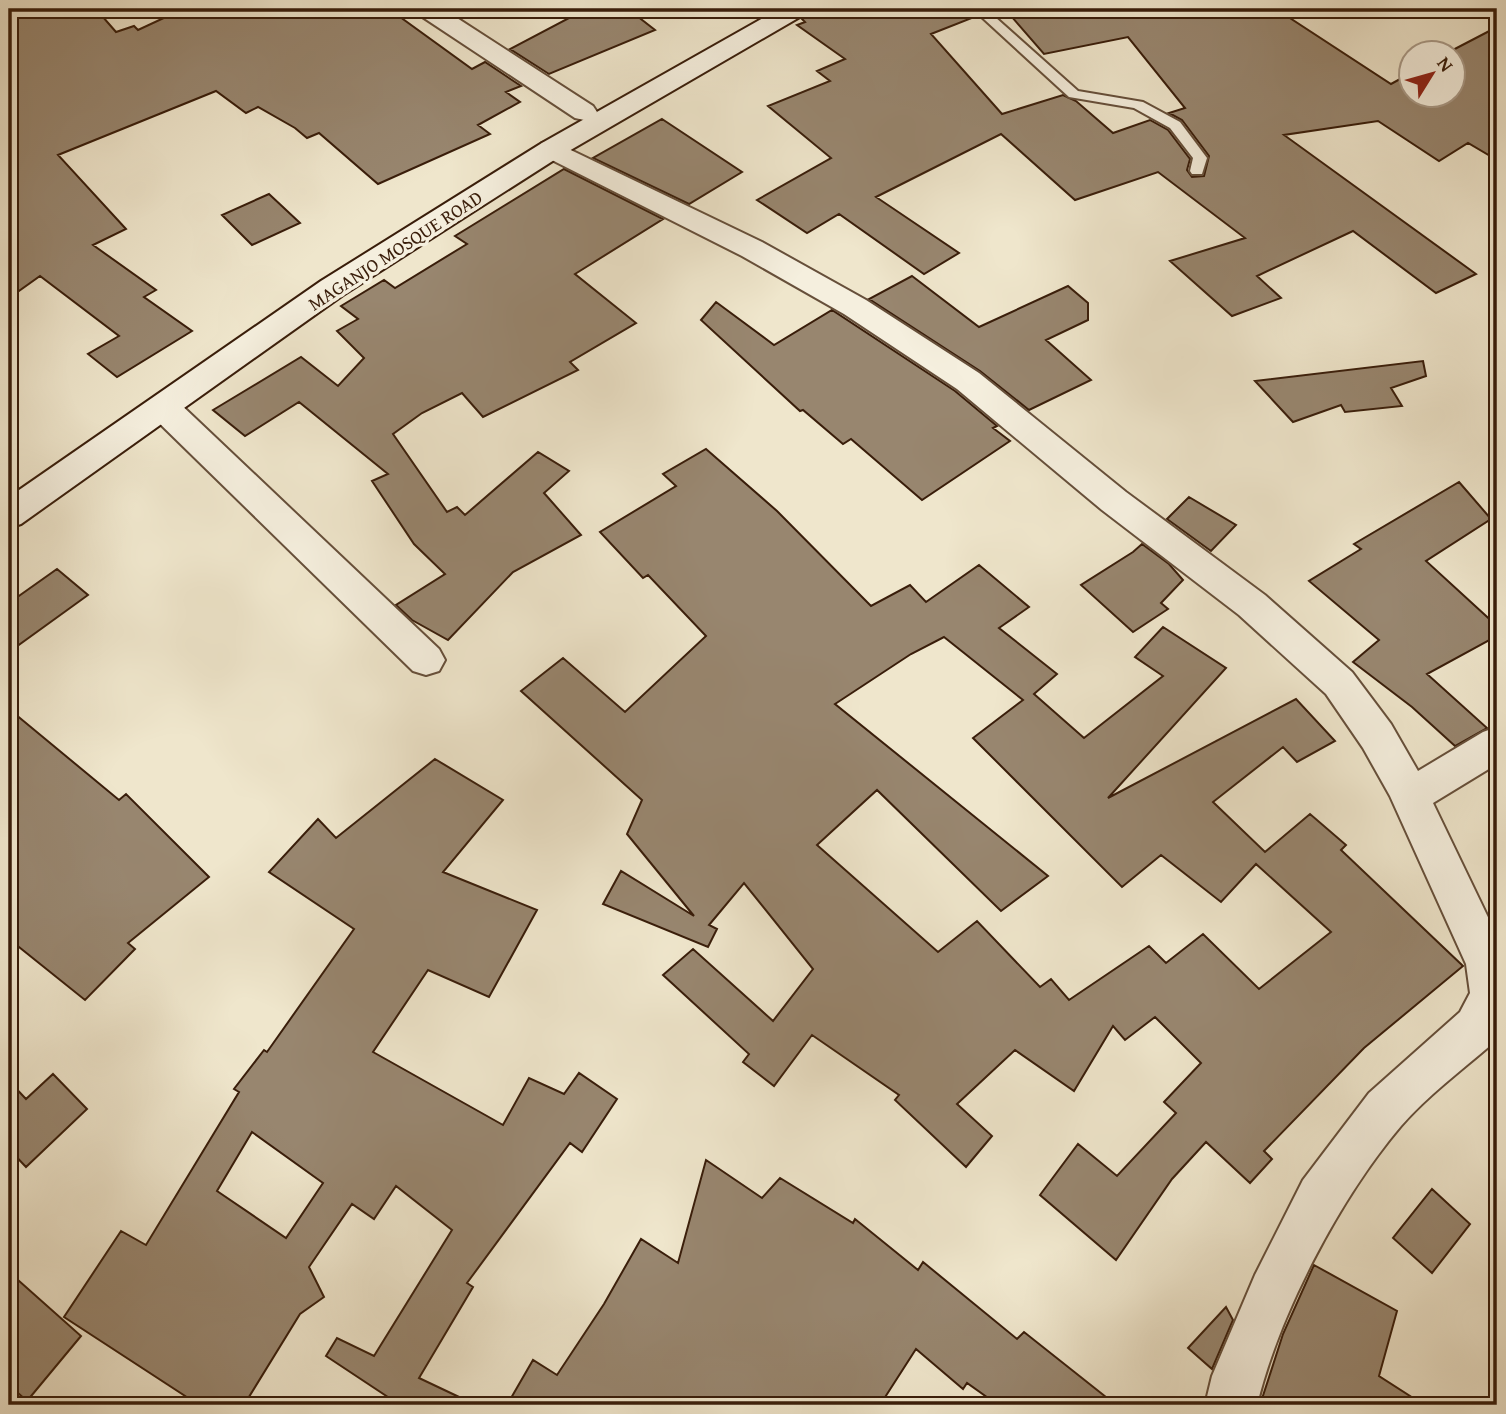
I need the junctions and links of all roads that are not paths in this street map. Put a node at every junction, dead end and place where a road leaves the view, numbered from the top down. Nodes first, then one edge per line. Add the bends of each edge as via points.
1 (427, 9) edge
2 (796, 9) edge
3 (979, 9) edge
4 (584, 112) dead end
5 (552, 149) junction
6 (1197, 171) dead end
7 (164, 408) junction
8 (9, 515) edge
9 (426, 660) dead end
10 (1497, 744) edge
11 (1410, 796) junction
12 (1493, 965) edge
13 (1231, 1405) edge

1 - 4 street
2 - 5 street, MAGANJO MOSQUE ROAD
3 - 6 lane via 1074,94 1138,105 1175,125 1200,158
5 - 7 street, MAGANJO MOSQUE ROAD via 332,288
5 - 11 street via 752,249 855,307 968,381 1252,605 1339,683 1377,736
7 - 8 street, MAGANJO MOSQUE ROAD
7 - 9 street
10 - 11 street
11 - 12 street
12 - 13 street via 1492,995 1476,1028 1385,1109 1321,1197 1268,1305

